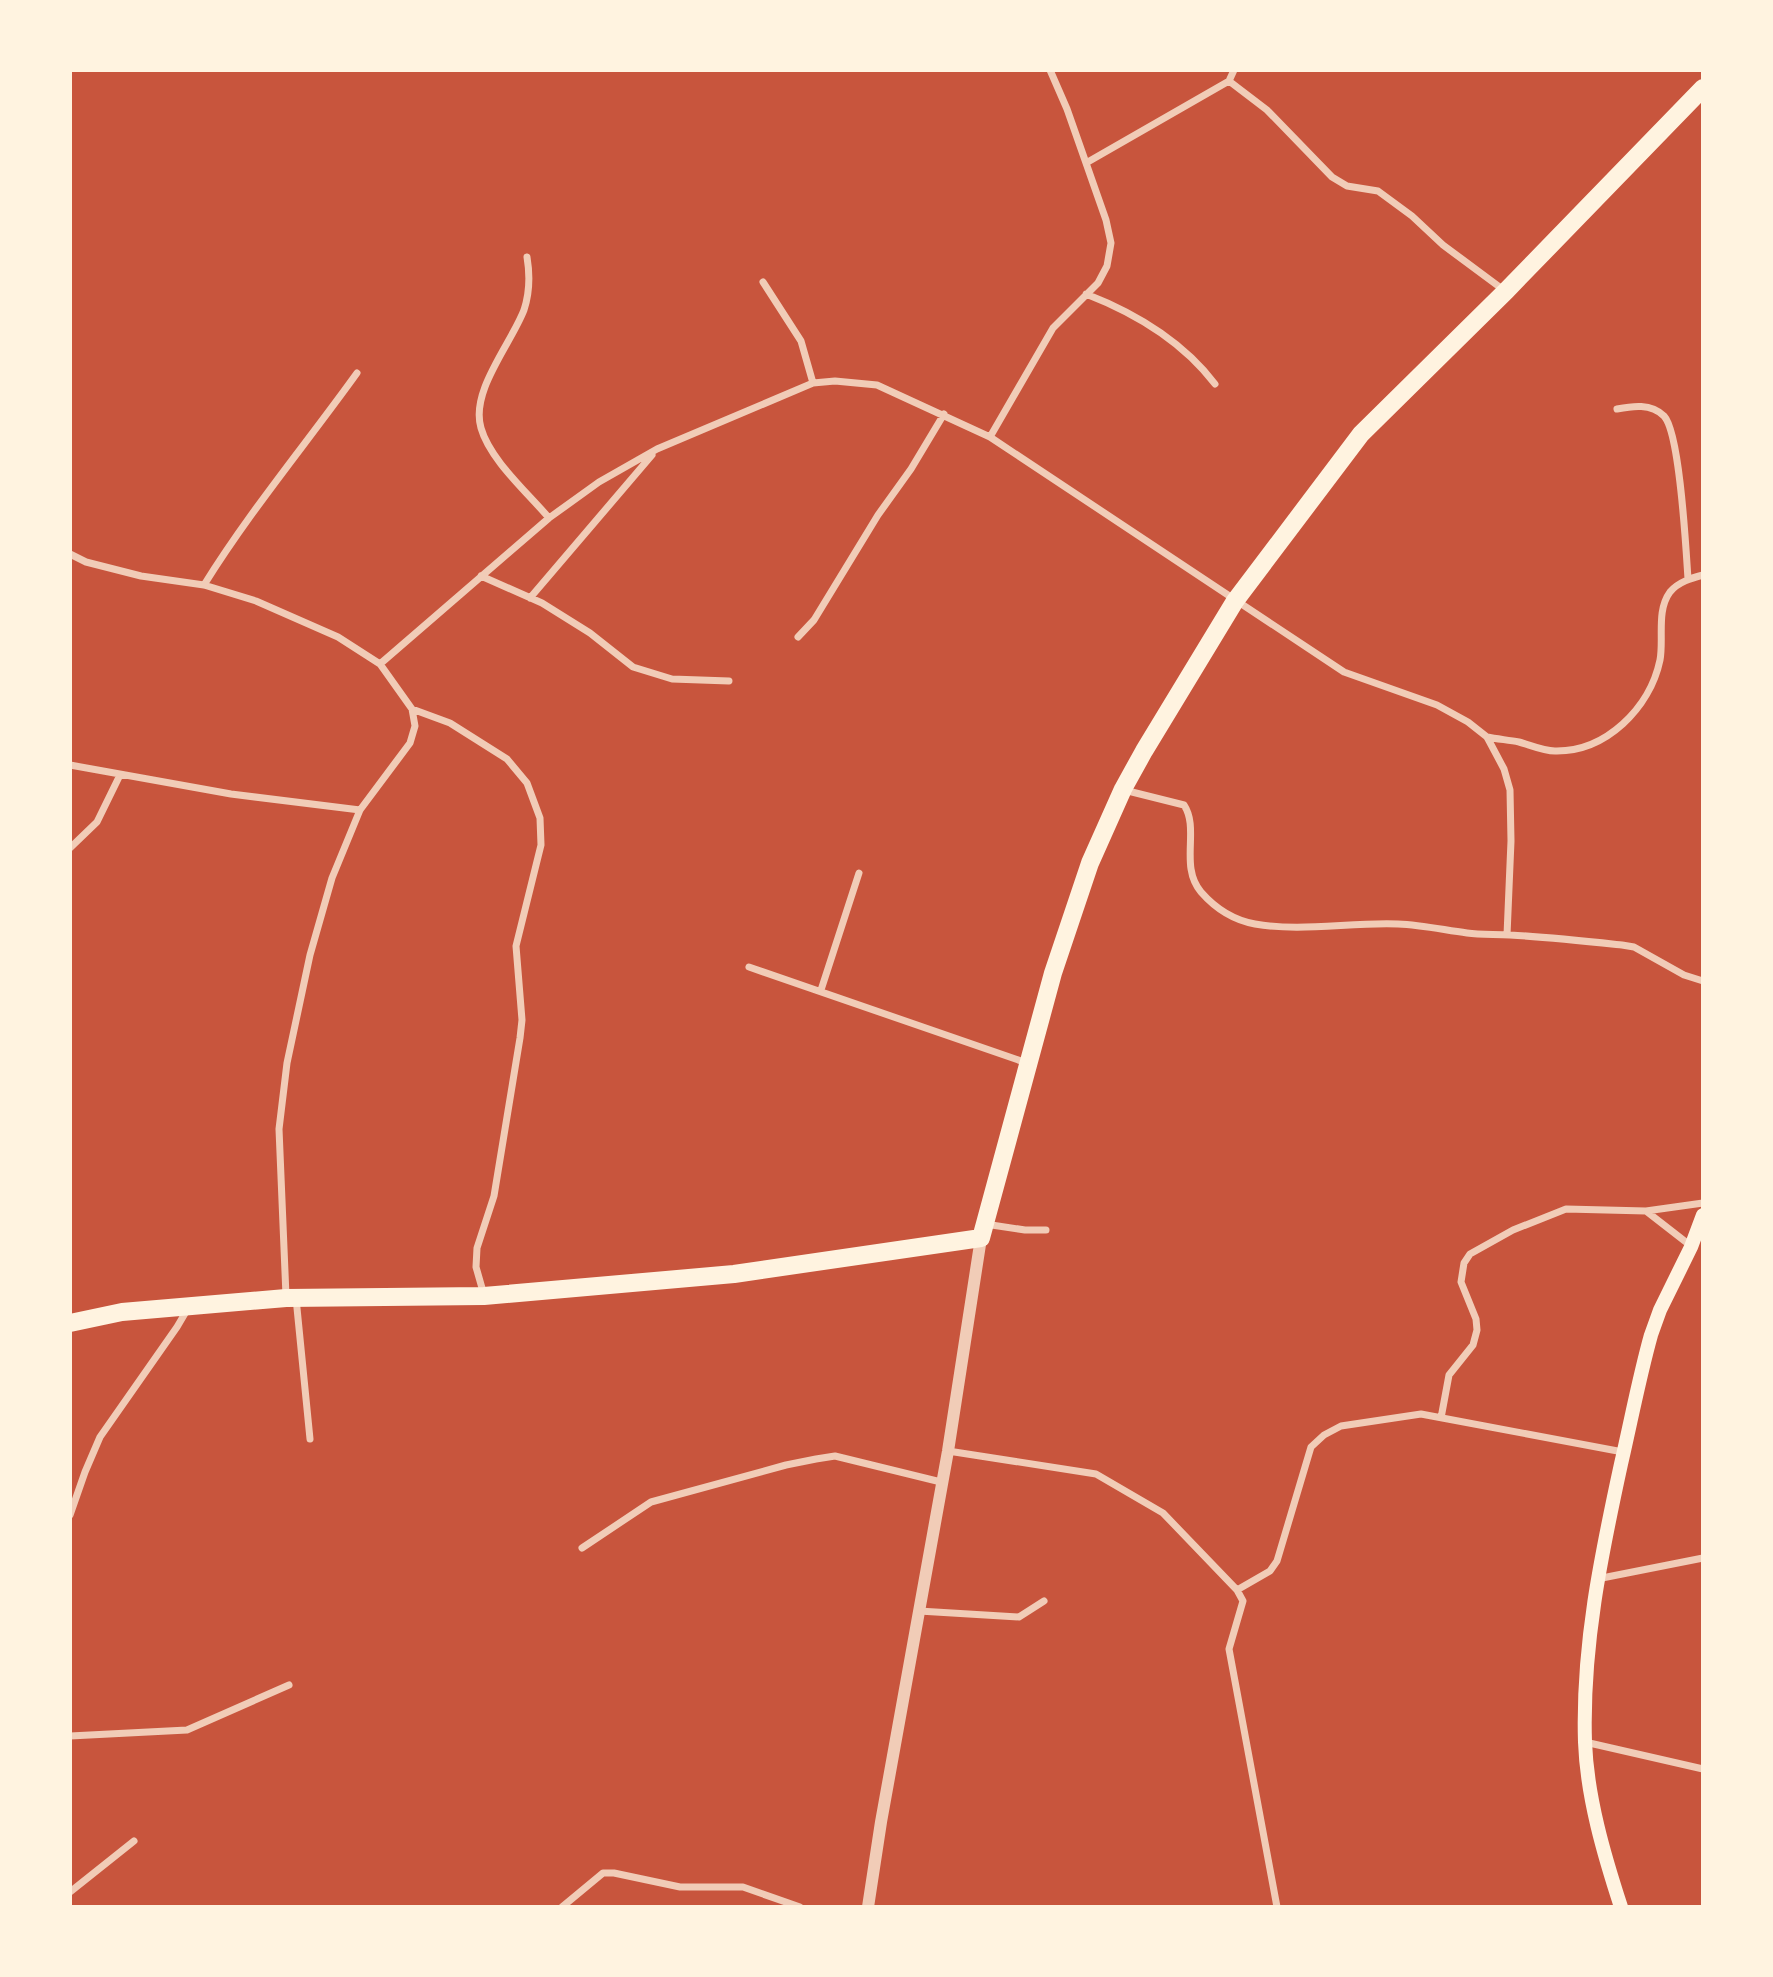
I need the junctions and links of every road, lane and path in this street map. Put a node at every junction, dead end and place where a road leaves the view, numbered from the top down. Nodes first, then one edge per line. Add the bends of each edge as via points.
1 (1050, 70) edge
2 (1234, 70) edge
3 (1229, 81) junction
4 (1703, 88) edge
5 (1086, 163) junction
6 (527, 257) dead end
7 (763, 282) dead end
8 (1506, 291) junction
9 (1086, 294) junction
10 (357, 373) dead end
11 (813, 383) junction
12 (1215, 383) dead end
13 (1617, 408) dead end
14 (944, 414) junction
15 (990, 437) junction
16 (657, 449) junction
17 (549, 518) junction
18 (70, 554) edge
19 (1703, 575) edge
20 (481, 576) junction
21 (1688, 579) junction
22 (204, 585) junction
23 (530, 598) junction
24 (1235, 601) junction
25 (798, 637) dead end
26 (380, 664) junction
27 (729, 681) dead end
28 (412, 709) junction
29 (1487, 737) junction
30 (70, 765) edge
31 (120, 775) junction
32 (1123, 789) junction
33 (360, 810) junction
34 (70, 848) edge
35 (859, 873) dead end
36 (1507, 934) junction
37 (749, 967) dead end
38 (1703, 981) edge
39 (821, 990) junction
40 (1027, 1063) junction
41 (1703, 1203) edge
42 (1646, 1211) junction
43 (1703, 1215) edge
44 (1046, 1230) dead end
45 (983, 1231) junction
46 (1691, 1247) junction
47 (484, 1296) junction
48 (291, 1298) junction
49 (189, 1306) junction
50 (70, 1323) edge
51 (1441, 1418) junction
52 (310, 1439) dead end
53 (948, 1451) junction
54 (1624, 1452) junction
55 (941, 1482) junction
56 (70, 1515) edge
57 (582, 1548) dead end
58 (1703, 1558) edge
59 (1596, 1580) junction
60 (1237, 1590) junction
61 (1044, 1601) dead end
62 (919, 1611) junction
63 (289, 1685) dead end
64 (70, 1736) edge
65 (1585, 1742) junction
66 (1703, 1769) edge
67 (134, 1842) dead end
68 (70, 1892) edge
69 (562, 1907) edge
70 (800, 1907) edge
71 (868, 1907) edge
72 (1277, 1907) edge
73 (1621, 1907) edge

1 - 5 street
2 - 3 street
3 - 5 street
3 - 8 street via 1267,110 1332,177 1347,186 1377,191
4 - 8 highway
5 - 9 street via 1111,243 1107,266
6 - 17 street via 530,276 524,310 485,387 479,411 481,430 498,459
7 - 11 street via 801,341
8 - 24 highway via 1361,434
9 - 12 street via 1120,307 1166,337 1197,361
9 - 15 street via 1053,328
10 - 22 street
11 - 14 street via 877,385
11 - 16 street
13 - 21 street via 1646,407 1664,416 1670,425
14 - 15 street
14 - 25 street via 814,620
15 - 24 street
16 - 17 street
16 - 23 street
17 - 20 street
18 - 22 street via 141,576
19 - 21 street
20 - 23 street
20 - 26 street
21 - 29 street via 1670,592 1661,616 1661,658 1652,689 1633,716 1605,737 1563,751
22 - 26 street via 256,601 338,637
23 - 27 street via 590,633 633,667 672,679
24 - 29 street via 1343,672 1437,705
24 - 32 highway
26 - 28 street
28 - 33 street via 415,726 410,743
28 - 47 street via 450,723 507,759 527,783 540,818 541,845 516,946 520,1038 502,1158 477,1248 475,1267
29 - 36 street via 1510,790
30 - 31 street
31 - 33 street
31 - 34 street via 97,822
32 - 36 street via 1184,805 1192,878 1212,904 1231,917 1278,927 1400,924
32 - 40 highway via 1090,863
33 - 48 street via 332,878 310,955 288,1063 279,1129
35 - 39 street
36 - 38 street via 1634,947
37 - 39 street
39 - 40 street
40 - 45 highway
41 - 42 street
42 - 46 street
42 - 51 street via 1566,1209 1470,1254 1461,1282 1477,1330 1472,1345 1449,1375
43 - 46 main road
44 - 45 street
45 - 47 highway via 734,1274
45 - 53 street
46 - 54 main road via 1651,1335
47 - 48 highway
48 - 49 highway
48 - 52 street
49 - 50 highway via 122,1312
49 - 56 street via 100,1437
51 - 54 street
51 - 60 street via 1412,1415 1341,1426 1324,1435 1311,1447 1277,1562
53 - 55 street
53 - 60 street via 1096,1474 1163,1513
54 - 59 main road
55 - 57 street via 835,1456 816,1459 651,1502
55 - 62 street
58 - 59 street
59 - 65 main road via 1589,1631
60 - 72 street via 1243,1601 1229,1649
61 - 62 street via 1019,1617
62 - 71 street
63 - 64 street via 187,1730
65 - 66 street
65 - 73 main road via 1594,1805
67 - 68 street
69 - 70 street via 603,1873 614,1873 680,1887 743,1888

